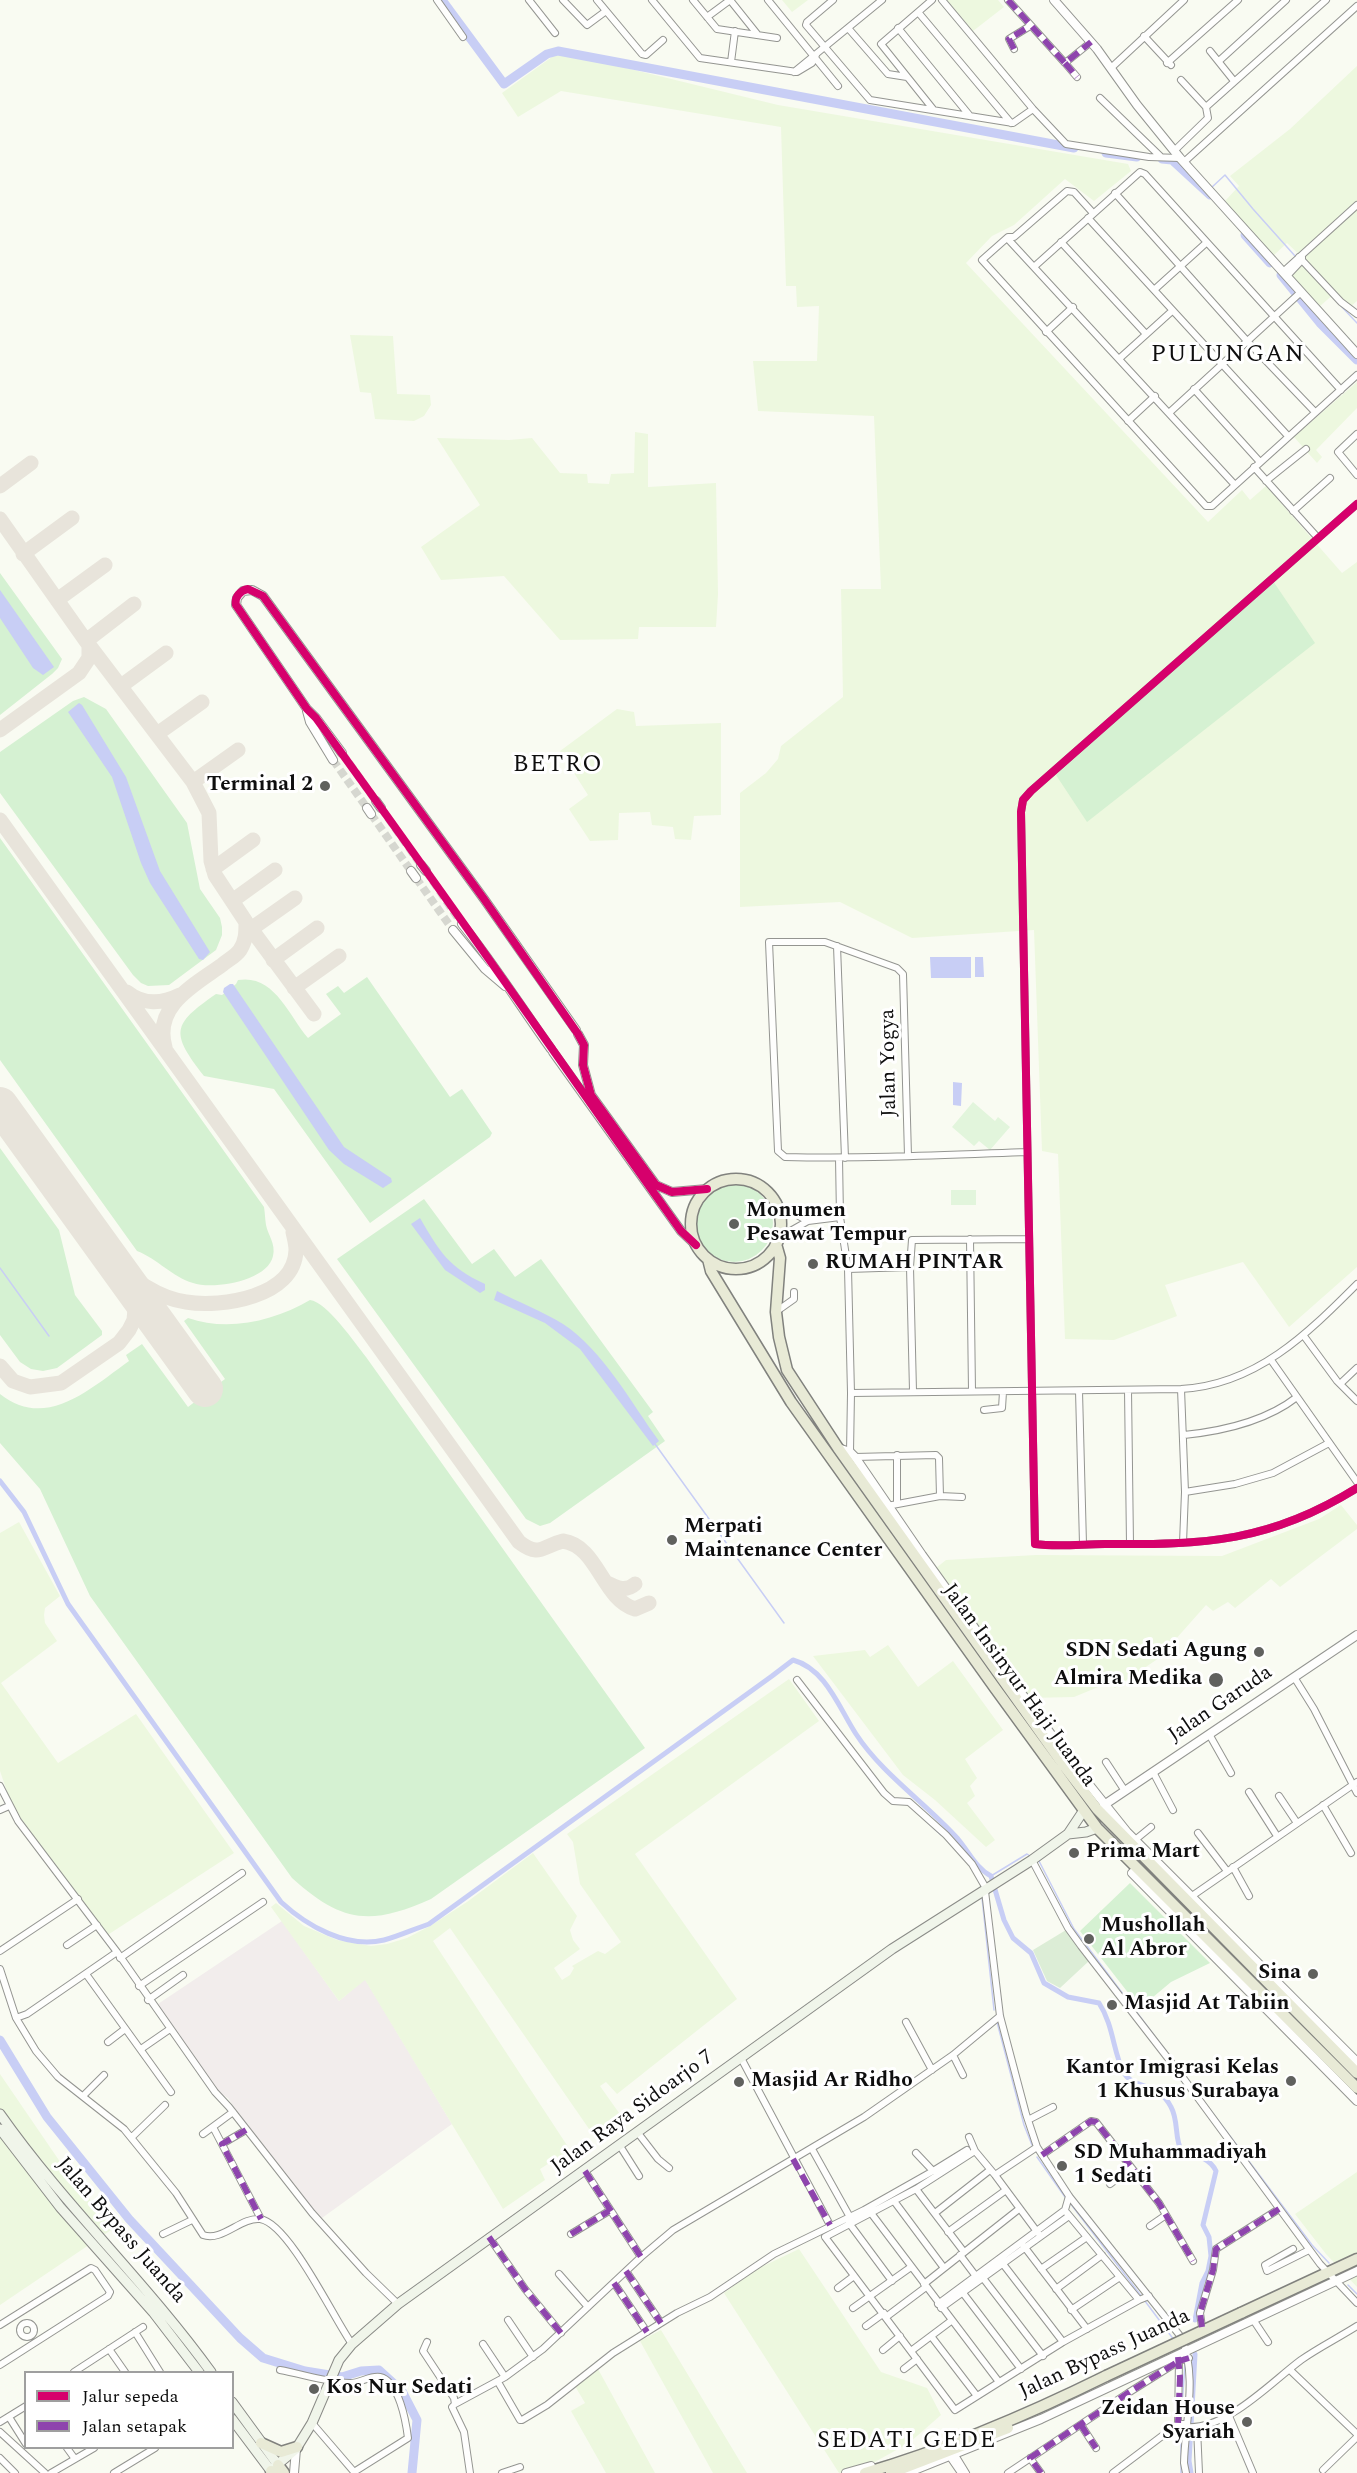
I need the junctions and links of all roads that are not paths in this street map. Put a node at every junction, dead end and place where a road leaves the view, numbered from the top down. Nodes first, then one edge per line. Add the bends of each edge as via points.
1 (437, 0) edge
2 (529, 0) edge
3 (563, 0) edge
4 (597, 0) edge
5 (652, 0) edge
6 (693, 0) edge
7 (730, 0) edge
8 (768, 0) edge
9 (833, 0) edge
10 (882, 0) edge
11 (932, 0) edge
12 (942, 0) edge
13 (1008, 0) edge
14 (1054, 0) edge
15 (1184, 0) edge
16 (1238, 0) edge
17 (1286, 0) edge
18 (1326, 0) edge
19 (1357, 6) edge
20 (606, 11) junction
21 (918, 12) junction
22 (707, 17) junction
23 (1030, 26) junction
24 (848, 28) junction
25 (898, 28) junction
26 (735, 31) junction
27 (555, 33) dead end
28 (758, 35) junction
29 (1144, 36) junction
30 (463, 37) dead end
31 (777, 38) dead end
32 (663, 40) dead end
33 (1091, 42) junction
34 (1014, 49) dead end
35 (1210, 51) dead end
36 (818, 54) junction
37 (1219, 61) junction
38 (731, 62) junction
39 (1065, 63) junction
40 (1112, 66) junction
41 (907, 76) junction
42 (1077, 77) dead end
43 (1181, 80) dead end
44 (1234, 81) junction
45 (838, 86) dead end
46 (1100, 98) dead end
47 (1206, 107) junction
48 (933, 109) junction
49 (1033, 109) junction
50 (970, 116) junction
51 (1011, 123) junction
52 (1181, 155) junction
53 (1162, 157) junction
54 (1115, 193) junction
55 (1357, 205) edge
56 (1090, 215) junction
57 (1007, 238) junction
58 (1061, 242) junction
59 (1206, 243) junction
60 (1300, 260) junction
61 (1035, 266) junction
62 (1180, 266) junction
63 (1285, 274) junction
64 (1154, 290) junction
65 (1297, 296) junction
66 (1073, 307) junction
67 (1172, 310) junction
68 (1357, 314) edge
69 (1275, 316) junction
70 (1046, 332) junction
71 (1146, 334) junction
72 (1247, 341) junction
73 (1357, 354) edge
74 (1120, 358) junction
75 (1221, 364) junction
76 (1357, 375) edge
77 (1194, 389) junction
78 (1341, 390) junction
79 (1155, 396) junction
80 (1170, 412) junction
81 (1315, 412) junction
82 (1128, 421) junction
83 (1357, 434) edge
84 (1288, 436) junction
85 (1305, 449) dead end
86 (1260, 462) junction
87 (1254, 467) junction
88 (1357, 475) edge
89 (1330, 478) dead end
90 (1266, 481) junction
91 (1235, 485) junction
92 (1357, 504) edge
93 (1293, 511) junction
94 (1318, 538) junction
95 (307, 709) junction
96 (342, 753) tunnel mouth
97 (333, 760) tunnel mouth
98 (462, 924) tunnel mouth
99 (453, 930) tunnel mouth
100 (837, 946) junction
101 (508, 989) junction
102 (1027, 1152) junction
103 (908, 1156) junction
104 (842, 1158) junction
105 (707, 1189) junction
106 (778, 1208) junction
107 (840, 1217) junction
108 (808, 1221) junction
109 (970, 1239) junction
110 (1029, 1239) junction
111 (777, 1241) junction
112 (696, 1245) junction
113 (708, 1259) junction
114 (909, 1267) junction
115 (848, 1269) junction
116 (1357, 1284) edge
117 (794, 1292) dead end
118 (776, 1312) junction
119 (1304, 1336) junction
120 (1271, 1360) junction
121 (1357, 1368) edge
122 (1340, 1384) junction
123 (1181, 1389) junction
124 (1128, 1390) junction
125 (913, 1391) junction
126 (972, 1391) junction
127 (1079, 1391) junction
128 (1003, 1392) junction
129 (851, 1393) junction
130 (1032, 1394) junction
131 (1297, 1397) junction
132 (1357, 1401) edge
133 (984, 1410) dead end
134 (1184, 1435) junction
135 (1329, 1443) junction
136 (838, 1448) junction
137 (853, 1455) junction
138 (897, 1455) junction
139 (855, 1472) junction
140 (845, 1479) junction
141 (1357, 1482) edge
142 (1357, 1488) edge
143 (1185, 1492) junction
144 (940, 1496) junction
145 (962, 1497) dead end
146 (897, 1503) junction
147 (887, 1506) junction
148 (1183, 1543) junction
149 (1083, 1544) junction
150 (1130, 1544) junction
151 (1357, 1635) edge
152 (1294, 1677) junction
153 (797, 1680) dead end
154 (1005, 1681) junction
155 (995, 1688) junction
156 (1209, 1734) junction
157 (1106, 1762) dead end
158 (1068, 1765) junction
159 (1153, 1772) junction
160 (1232, 1773) dead end
161 (1355, 1783) edge
162 (0, 1786) edge
163 (1125, 1791) junction
164 (1249, 1792) dead end
165 (1357, 1793) edge
166 (1279, 1796) dead end
167 (1104, 1805) junction
168 (1323, 1805) junction
169 (9, 1806) junction
170 (0, 1810) edge
171 (1084, 1810) junction
172 (1173, 1810) dead end
173 (1297, 1823) junction
174 (1151, 1827) dead end
175 (1097, 1828) junction
176 (1198, 1833) dead end
177 (1068, 1834) junction
178 (1277, 1836) junction
179 (1129, 1837) junction
180 (1351, 1853) dead end
181 (1032, 1860) junction
182 (1230, 1869) junction
183 (242, 1873) dead end
184 (1132, 1873) dead end
185 (984, 1892) junction
186 (1192, 1896) junction
187 (1249, 1896) dead end
188 (78, 1899) junction
189 (263, 1902) dead end
190 (97, 1925) junction
191 (1205, 1926) junction
192 (67, 1945) dead end
193 (0, 1951) edge
194 (119, 1955) junction
195 (0, 1969) edge
196 (86, 1974) junction
197 (183, 1976) dead end
198 (1267, 1976) junction
199 (139, 1986) junction
200 (148, 2000) junction
201 (1000, 2016) junction
202 (16, 2018) junction
203 (906, 2022) dead end
204 (125, 2029) junction
205 (170, 2029) junction
206 (108, 2042) dead end
207 (141, 2049) junction
208 (953, 2055) junction
209 (741, 2058) junction
210 (1357, 2062) edge
211 (932, 2070) junction
212 (1357, 2073) edge
213 (104, 2075) dead end
214 (963, 2075) dead end
215 (1357, 2088) edge
216 (171, 2092) dead end
217 (83, 2097) junction
218 (1357, 2101) edge
219 (165, 2105) dead end
220 (1053, 2107) dead end
221 (233, 2112) junction
222 (0, 2114) edge
223 (1028, 2120) junction
224 (213, 2127) junction
225 (0, 2129) edge
226 (246, 2130) junction
227 (638, 2133) junction
228 (203, 2134) dead end
229 (132, 2137) junction
230 (969, 2137) dead end
231 (222, 2144) junction
232 (620, 2146) junction
233 (1037, 2146) junction
234 (812, 2149) junction
235 (967, 2150) dead end
236 (975, 2151) junction
237 (916, 2153) dead end
238 (1042, 2155) junction
239 (793, 2159) junction
240 (669, 2168) dead end
241 (1131, 2168) junction
242 (585, 2171) junction
243 (933, 2171) junction
244 (993, 2172) junction
245 (639, 2176) dead end
246 (1110, 2184) dead end
247 (916, 2189) junction
248 (1006, 2190) junction
249 (894, 2201) junction
250 (1067, 2205) junction
251 (1019, 2209) junction
252 (1279, 2209) junction
253 (609, 2211) junction
254 (871, 2213) junction
255 (934, 2213) junction
256 (1166, 2215) junction
257 (261, 2219) junction
258 (192, 2220) junction
259 (850, 2220) junction
260 (830, 2225) junction
261 (1150, 2226) dead end
262 (948, 2232) junction
263 (1038, 2233) junction
264 (163, 2234) dead end
265 (571, 2234) dead end
266 (489, 2237) junction
267 (1087, 2237) junction
268 (1023, 2244) junction
269 (1293, 2249) dead end
270 (1310, 2250) junction
271 (962, 2253) junction
272 (1357, 2253) edge
273 (1102, 2255) junction
274 (641, 2257) junction
275 (1357, 2259) edge
276 (1193, 2261) dead end
277 (1003, 2264) junction
278 (1357, 2266) edge
279 (911, 2267) junction
280 (944, 2268) junction
281 (1041, 2269) junction
282 (626, 2271) junction
283 (1357, 2271) edge
284 (559, 2274) dead end
285 (1333, 2274) junction
286 (855, 2276) junction
287 (1120, 2277) junction
288 (980, 2279) junction
289 (892, 2281) junction
290 (614, 2283) junction
291 (925, 2285) junction
292 (838, 2288) dead end
293 (1056, 2289) junction
294 (963, 2293) junction
295 (870, 2296) junction
296 (1144, 2298) junction
297 (1357, 2303) edge
298 (398, 2304) junction
299 (940, 2306) junction
300 (588, 2307) junction
301 (853, 2308) dead end
302 (1071, 2310) junction
303 (17, 2314) junction
304 (885, 2315) junction
305 (1247, 2318) junction
306 (508, 2320) dead end
307 (951, 2321) junction
308 (661, 2323) junction
309 (0, 2325) edge
310 (867, 2326) dead end
311 (1357, 2326) edge
312 (143, 2327) dead end
313 (1202, 2327) junction
314 (1087, 2329) junction
315 (135, 2332) junction
316 (561, 2332) junction
317 (647, 2332) junction
318 (900, 2336) junction
319 (931, 2336) junction
320 (32, 2338) junction
321 (1177, 2339) junction
322 (427, 2342) dead end
323 (1063, 2342) junction
324 (1268, 2342) dead end
325 (352, 2344) junction
326 (483, 2344) dead end
327 (109, 2349) junction
328 (883, 2350) dead end
329 (911, 2351) junction
330 (533, 2356) junction
331 (1043, 2356) junction
332 (1183, 2357) junction
333 (917, 2360) junction
334 (0, 2365) edge
335 (84, 2366) junction
336 (904, 2369) dead end
337 (1021, 2369) junction
338 (280, 2370) dead end
339 (1290, 2370) junction
340 (77, 2371) edge
341 (88, 2371) edge
342 (124, 2371) edge
343 (159, 2371) edge
344 (198, 2371) edge
345 (209, 2371) edge
346 (505, 2377) junction
347 (331, 2380) junction
348 (498, 2382) junction
349 (999, 2382) junction
350 (1107, 2383) junction
351 (1087, 2390) junction
352 (977, 2396) junction
353 (455, 2404) junction
354 (234, 2405) edge
355 (24, 2407) edge
356 (1229, 2416) junction
357 (9, 2417) junction
358 (234, 2421) edge
359 (0, 2422) edge
360 (312, 2423) junction
361 (1081, 2425) junction
362 (1186, 2425) junction
363 (0, 2432) edge
364 (1357, 2436) edge
365 (958, 2438) junction
366 (24, 2441) edge
367 (261, 2443) junction
368 (296, 2448) junction
369 (1096, 2448) dead end
370 (28, 2449) edge
371 (68, 2449) edge
372 (92, 2449) edge
373 (153, 2449) edge
374 (949, 2453) junction
375 (0, 2458) edge
376 (1030, 2458) junction
377 (75, 2459) junction
378 (34, 2461) junction
379 (1122, 2466) junction
380 (520, 2467) dead end
381 (1323, 2470) dead end
382 (275, 2471) edge
383 (959, 2471) edge
384 (355, 2472) edge
385 (15, 2473) edge
386 (45, 2473) edge
387 (51, 2473) edge
388 (114, 2473) edge
389 (294, 2473) edge
390 (470, 2473) edge
391 (502, 2473) edge
392 (846, 2473) edge
393 (865, 2473) edge
394 (891, 2473) edge
395 (907, 2473) edge
396 (950, 2473) edge
397 (966, 2473) edge
398 (1008, 2473) edge
399 (1041, 2473) edge
400 (1113, 2473) edge
401 (1126, 2473) edge
402 (1186, 2473) edge
403 (1199, 2473) edge
404 (1253, 2473) edge

1 - 30 street
2 - 27 street
3 - 20 street via 587,25
4 - 20 street
5 - 38 street via 700,58
6 - 22 street
7 - 22 street
7 - 28 street
8 - 36 street
9 - 36 street via 806,23
10 - 24 street
11 - 21 street
12 - 49 street
13 - 23 street
14 - 33 street
15 - 29 street
16 - 29 street via 1169,64
17 - 37 street
18 - 44 street
19 - 52 street
20 - 32 street via 642,54 646,55
21 - 25 street
21 - 51 street
22 - 26 street via 717,29
23 - 34 street via 1009,39
23 - 39 street
24 - 36 street
24 - 41 street via 888,74
25 - 41 street via 881,46
25 - 50 street
26 - 28 street
26 - 38 street
28 - 31 street
29 - 40 street
33 - 39 street
33 - 40 street
35 - 37 street
36 - 38 street via 794,72
36 - 45 street
36 - 48 street via 870,100
37 - 44 street
39 - 42 street
40 - 52 street via 1137,105
41 - 48 street
43 - 47 street
44 - 47 street
46 - 53 street
47 - 52 street via 1208,119
48 - 50 street
49 - 51 street
49 - 53 street via 1068,145
50 - 51 street
52 - 53 street
52 - 63 street
54 - 56 street
54 - 59 street via 1137,173 1144,174
54 - 62 street
55 - 60 street
56 - 57 street via 1074,192 1067,191 1014,237
56 - 58 street
56 - 64 street
57 - 61 street
57 - 70 street via 982,260
58 - 61 street
58 - 71 street
59 - 62 street
59 - 69 street
60 - 63 street
60 - 68 street
61 - 66 street
62 - 64 street
62 - 72 street
63 - 65 street
64 - 67 street
65 - 69 street
65 - 73 street
66 - 70 street
66 - 74 street
67 - 71 street
67 - 75 street
69 - 72 street
69 - 78 street
70 - 82 street
71 - 74 street
72 - 75 street
72 - 81 street
74 - 79 street
75 - 77 street
75 - 84 street
76 - 78 street
77 - 80 street
77 - 86 street
78 - 81 street
79 - 80 street
79 - 82 street
80 - 91 street
81 - 84 street
82 - 91 street via 1206,506 1212,506
83 - 88 street via 1338,452
84 - 86 street
85 - 90 street
86 - 87 street
87 - 90 street
87 - 91 street
89 - 93 street
90 - 93 street
92 - 94 street
93 - 94 street
94 - 102 street via 1023,800
95 - 96 street
95 - 97 street via 310,722
95 - 105 street via 236,605 245,590 263,596 577,1032 585,1049 583,1065 591,1095 657,1185 672,1192
98 - 101 street via 500,972
99 - 101 street via 485,969
100 - 103 street, Jalan Yogya via 901,970 904,978
100 - 104 street
100 - 104 street via 825,942 768,945 778,1151 785,1157
101 - 112 street via 681,1231
102 - 103 street
102 - 110 street
103 - 104 street
104 - 107 street
105 - 106 highway via 724,1180 750,1181 766,1191
105 - 112 highway via 694,1205 692,1215
106 - 108 street
106 - 111 highway via 781,1228
107 - 108 street
107 - 115 street
108 - 111 street
109 - 110 street
109 - 114 street via 912,1240
109 - 126 street
110 - 130 street
111 - 113 highway via 764,1259 746,1268 726,1268
111 - 118 highway, Jalan Insinyur Haji Juanda via 780,1258
112 - 113 highway
113 - 140 highway, Jalan Insinyur Haji Juanda via 711,1271 770,1371
114 - 115 street
114 - 125 street
115 - 129 street
116 - 119 street
117 - 118 street via 794,1299
118 - 136 highway, Jalan Insinyur Haji Juanda via 784,1362
119 - 120 street
119 - 122 street
120 - 123 street via 1223,1383
120 - 131 street
121 - 122 street
122 - 132 street
123 - 124 street
123 - 134 street
124 - 127 street
124 - 150 street
125 - 126 street
125 - 129 street
126 - 128 street
127 - 130 street
127 - 149 street
128 - 130 street
128 - 133 street via 1002,1408
129 - 137 street
130 - 149 street via 1035,1543
131 - 134 street via 1240,1425
131 - 135 street
134 - 143 street
135 - 141 street
135 - 143 street via 1262,1477
136 - 137 street
136 - 139 highway, Jalan Insinyur Haji Juanda
137 - 138 street
137 - 147 street, Jalan Insinyur Haji Juanda
138 - 144 street via 937,1455
138 - 146 street
139 - 140 highway
139 - 154 highway, Jalan Insinyur Haji Juanda
140 - 155 highway, Jalan Insinyur Haji Juanda
142 - 148 street via 1318,1511 1274,1528 1241,1537
143 - 148 street
144 - 145 street
144 - 146 street
146 - 147 street
147 - 158 street, Jalan Insinyur Haji Juanda
148 - 150 street
149 - 150 street
151 - 152 street, Jalan Garuda
152 - 156 street, Jalan Garuda
152 - 161 street
153 - 185 street via 890,1800 907,1801 965,1854
154 - 155 highway
154 - 158 highway, Jalan Insinyur Haji Juanda
155 - 171 highway, Jalan Insinyur Haji Juanda
156 - 159 street, Jalan Garuda
156 - 160 street
157 - 163 street
158 - 167 street, Jalan Insinyur Haji Juanda
158 - 179 highway, Jalan Insinyur Haji Juanda via 1097,1809
159 - 163 street, Jalan Garuda
159 - 172 street
161 - 165 street
161 - 168 street
162 - 169 street
163 - 167 street, Jalan Garuda
164 - 178 street
166 - 173 street
167 - 179 street, Jalan Insinyur Haji Juanda
168 - 173 street
168 - 180 street
169 - 170 street
169 - 188 street
171 - 175 highway, Jalan Insinyur Haji Juanda
171 - 177 main road, Jalan Raya Sidoarjo 7
173 - 178 street
174 - 179 street
175 - 177 main road, Jalan Raya Sidoarjo 7
175 - 191 highway, Jalan Insinyur Haji Juanda
176 - 182 street
177 - 181 main road, Jalan Raya Sidoarjo 7
178 - 182 street
179 - 186 street, Jalan Insinyur Haji Juanda
179 - 191 highway, Jalan Insinyur Haji Juanda
181 - 185 main road, Jalan Raya Sidoarjo 7
181 - 252 street via 1068,1928
182 - 186 street
182 - 187 street
183 - 194 street
184 - 218 street
185 - 201 street
185 - 209 main road, Jalan Raya Sidoarjo 7 via 892,1950
186 - 198 street, Jalan Insinyur Haji Juanda
188 - 190 street
188 - 193 street
189 - 199 street
190 - 192 street
190 - 194 street
191 - 198 highway, Jalan Insinyur Haji Juanda
191 - 215 highway, Jalan Insinyur Haji Juanda
194 - 196 street
194 - 199 street
195 - 202 street
196 - 202 street
196 - 204 street
197 - 200 street
198 - 210 street, Jalan Insinyur Haji Juanda
198 - 212 highway, Jalan Insinyur Haji Juanda
199 - 200 street
200 - 205 street
201 - 208 street
201 - 223 street
202 - 217 street via 48,2066
203 - 211 street
204 - 206 street
204 - 207 street
205 - 207 street
205 - 221 street via 214,2092
207 - 216 street
208 - 211 street
208 - 214 street
209 - 227 main road, Jalan Raya Sidoarjo 7
209 - 239 street
211 - 234 street
213 - 217 street
217 - 229 street
219 - 229 street
220 - 223 street
221 - 224 street
221 - 226 street
222 - 345 main road, Jalan Bypass Juanda via 28,2155 161,2307
223 - 233 street
224 - 228 street
224 - 231 street
225 - 344 main road, Jalan Bypass Juanda via 60,2207 157,2316
226 - 231 street
226 - 298 street via 312,2213
227 - 232 main road, Jalan Raya Sidoarjo 7
227 - 240 street
229 - 258 street
230 - 236 street
231 - 257 street
232 - 242 main road, Jalan Raya Sidoarjo 7
232 - 245 street
233 - 238 street
233 - 244 street
234 - 239 street
234 - 259 street
235 - 243 street
236 - 244 street
236 - 247 street
237 - 243 street
238 - 241 street via 1095,2121
238 - 250 street
239 - 260 street
239 - 274 street via 676,2228
241 - 246 street
241 - 256 street
242 - 253 street
242 - 266 main road, Jalan Raya Sidoarjo 7
243 - 259 street
244 - 248 street
244 - 255 street
247 - 249 street
247 - 255 street
248 - 251 street
248 - 262 street
249 - 254 street
249 - 280 street
250 - 263 street
250 - 267 street
250 - 296 street
251 - 263 street
251 - 271 street
252 - 270 street
252 - 313 street via 1216,2249 1200,2313
253 - 265 street
253 - 274 street
254 - 259 street
254 - 279 street
255 - 262 street
256 - 261 street
256 - 276 street
257 - 258 street via 211,2237 203,2235
257 - 325 street via 277,2229 301,2258
258 - 264 street
259 - 260 street
259 - 286 street via 825,2237
259 - 289 street
260 - 308 street via 774,2254 710,2297
262 - 271 street
263 - 268 street
266 - 298 main road, Jalan Raya Sidoarjo 7
266 - 316 street
267 - 273 street
267 - 281 street
268 - 277 street
268 - 281 street
268 - 288 street
269 - 270 street via 1265,2265 1267,2271
270 - 285 street
271 - 280 street
271 - 288 street
272 - 285 street
273 - 287 street
273 - 293 street
274 - 282 street
275 - 285 highway, Jalan Bypass Juanda
277 - 288 street
277 - 323 street
278 - 285 highway, Jalan Bypass Juanda
279 - 289 street
279 - 291 street
280 - 291 street
281 - 293 street
282 - 290 street
282 - 308 street
283 - 285 street
284 - 300 street
285 - 297 street
285 - 305 highway, Jalan Bypass Juanda
285 - 305 highway, Jalan Bypass Juanda via 1306,2293
285 - 313 street
286 - 292 street
286 - 295 street
287 - 296 street
287 - 302 street
288 - 294 street
288 - 299 street
288 - 331 street
289 - 295 street
290 - 300 street
290 - 317 street
291 - 299 street
291 - 304 street
293 - 302 street
294 - 299 street
294 - 337 street
295 - 301 street
295 - 304 street
296 - 314 street
296 - 321 street
298 - 325 main road, Jalan Raya Sidoarjo 7
299 - 307 street
300 - 316 street
302 - 314 street
303 - 309 street
303 - 320 street via 21,2334
303 - 320 street via 91,2268 109,2289 108,2296
304 - 310 street
304 - 318 street
305 - 324 street
305 - 332 street
305 - 350 highway, Jalan Bypass Juanda
306 - 330 street
307 - 319 street
307 - 349 street
308 - 317 street
311 - 339 street
312 - 315 street
313 - 321 street
314 - 323 street
315 - 327 street
315 - 343 street
316 - 330 street
317 - 348 street via 522,2420
318 - 328 street
318 - 329 street
319 - 329 street
319 - 352 street
320 - 334 street
321 - 332 street
321 - 351 street
322 - 353 street via 423,2351
323 - 331 street
325 - 347 main road, Jalan Raya Sidoarjo 7
326 - 346 street
327 - 335 street
327 - 342 street
329 - 333 street
330 - 346 street
331 - 337 street
332 - 350 street
332 - 361 street
332 - 362 street
332 - 362 street via 1190,2378
333 - 336 street
333 - 352 street via 955,2410
335 - 340 street
335 - 341 street
337 - 349 street
338 - 347 street
339 - 356 street
339 - 364 street
346 - 348 street
347 - 360 main road, Jalan Raya Sidoarjo 7
347 - 384 street via 387,2380 394,2387 406,2422 408,2438
348 - 353 street
349 - 352 street
350 - 351 highway, Jalan Bypass Juanda
351 - 365 highway, Jalan Bypass Juanda via 1062,2395
351 - 374 highway, Jalan Bypass Juanda via 1007,2431
353 - 390 street via 452,2407 464,2432
354 - 367 main road
355 - 357 street
356 - 362 street
356 - 404 street
357 - 359 street
357 - 366 street
358 - 382 main road
360 - 368 main road, Jalan Raya Sidoarjo 7
360 - 384 street
361 - 369 street
361 - 376 street
362 - 379 street
362 - 402 street
362 - 403 street
363 - 378 street
364 - 381 street
365 - 374 highway, Jalan Bypass Juanda
365 - 392 street
367 - 368 highway via 282,2452
367 - 382 main road
368 - 382 main road, Jalan Raya Sidoarjo 7
368 - 389 street
370 - 378 street
371 - 377 street
372 - 377 street
373 - 388 street
374 - 383 street
374 - 393 highway, Jalan Bypass Juanda
374 - 394 highway, Jalan Bypass Juanda
374 - 395 street
374 - 397 street
375 - 385 street
376 - 398 street
376 - 399 street
377 - 387 street
378 - 386 street
379 - 400 street
379 - 401 street
380 - 391 street
383 - 396 street

